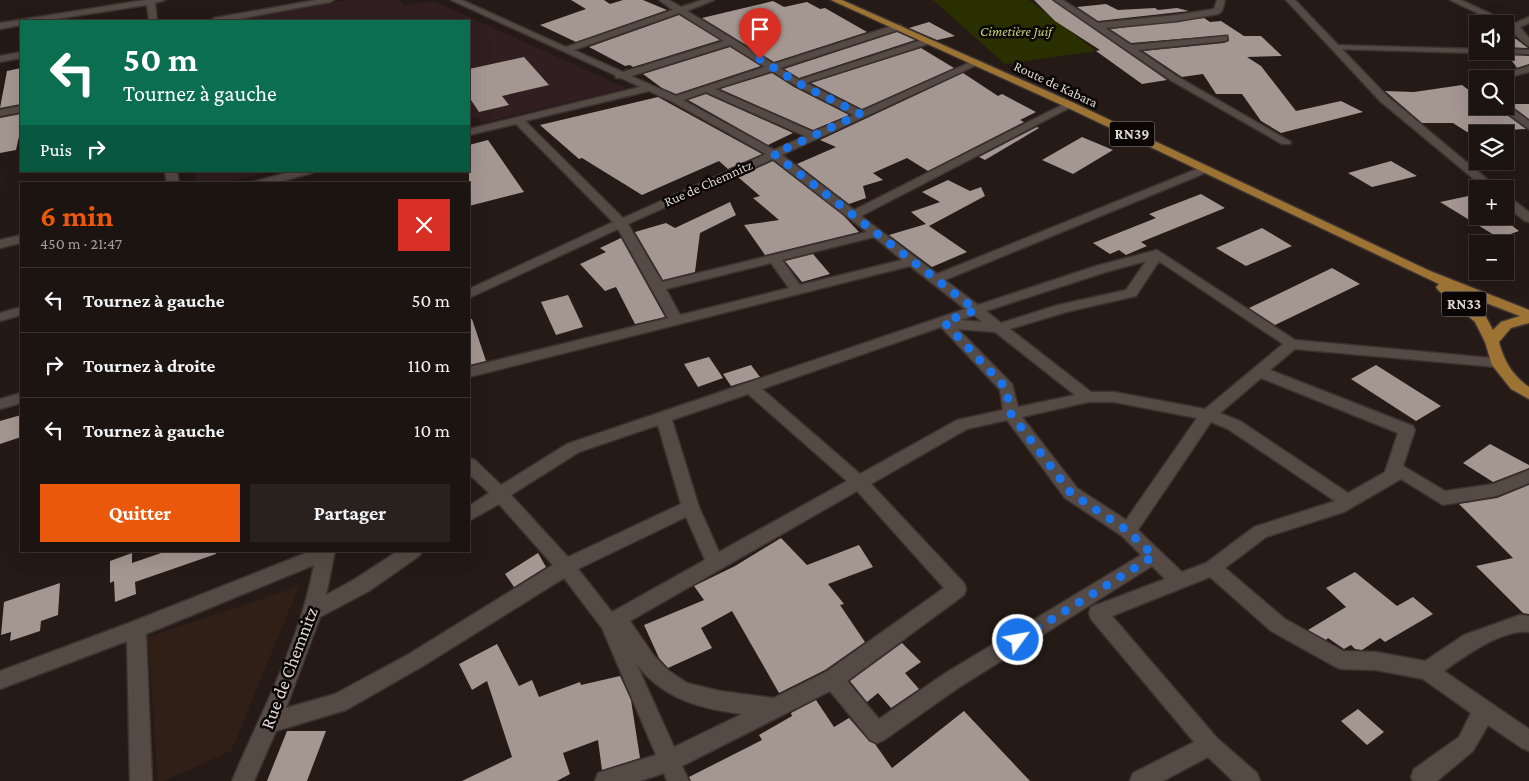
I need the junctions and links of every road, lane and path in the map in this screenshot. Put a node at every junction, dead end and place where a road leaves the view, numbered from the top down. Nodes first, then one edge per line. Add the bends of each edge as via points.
1 (162, 0) edge
2 (266, 0) edge
3 (330, 0) edge
4 (455, 0) edge
5 (662, 0) edge
6 (710, 0) edge
7 (835, 0) edge
8 (1058, 0) edge
9 (1221, 0) edge
10 (1290, 0) edge
11 (1454, 0) edge
12 (151, 1) edge
13 (681, 10) junction
14 (271, 11) junction
15 (34, 20) edge
16 (153, 20) edge
17 (220, 20) edge
18 (1529, 20) edge
19 (20, 22) edge
20 (0, 26) edge
21 (1096, 26) junction
22 (898, 27) junction
23 (1516, 28) junction
24 (1224, 38) dead end
25 (928, 41) junction
26 (732, 42) junction
27 (1529, 43) edge
28 (1335, 47) junction
29 (1128, 48) junction
30 (565, 50) junction
31 (1469, 51) edge
32 (1514, 52) edge
33 (1529, 52) edge
34 (20, 55) edge
35 (0, 59) edge
36 (976, 63) junction
37 (774, 67) junction
38 (1529, 69) edge
39 (1514, 73) edge
40 (620, 76) junction
41 (798, 83) junction
42 (648, 88) junction
43 (707, 89) junction
44 (674, 99) junction
45 (1070, 105) junction
46 (20, 109) edge
47 (0, 113) edge
48 (860, 114) junction
49 (1514, 115) edge
50 (518, 120) junction
51 (1529, 126) edge
52 (470, 132) edge
53 (813, 136) junction
54 (1286, 142) dead end
55 (774, 154) junction
56 (1206, 169) junction
57 (304, 172) edge
58 (1482, 180) edge
59 (265, 182) edge
60 (1514, 206) edge
61 (853, 215) junction
62 (1529, 218) edge
63 (622, 223) junction
64 (877, 233) junction
65 (20, 239) edge
66 (0, 244) edge
67 (1157, 254) junction
68 (774, 258) junction
69 (913, 261) junction
70 (1426, 274) junction
71 (936, 279) junction
72 (658, 287) junction
73 (797, 290) junction
74 (470, 294) edge
75 (976, 310) junction
76 (20, 311) edge
77 (0, 317) edge
78 (1529, 317) edge
79 (676, 320) junction
80 (944, 322) junction
81 (998, 328) junction
82 (1492, 342) junction
83 (1292, 344) junction
84 (1497, 362) junction
85 (470, 372) edge
86 (1260, 372) junction
87 (751, 388) junction
88 (1529, 394) edge
89 (1088, 397) junction
90 (20, 398) edge
91 (0, 404) edge
92 (1011, 414) junction
93 (1208, 415) junction
94 (664, 418) junction
95 (470, 465) edge
96 (1529, 476) edge
97 (1391, 477) junction
98 (860, 482) junction
99 (500, 494) junction
100 (1348, 501) junction
101 (690, 507) junction
102 (470, 513) edge
103 (1128, 531) junction
104 (326, 552) edge
105 (412, 552) edge
106 (1154, 556) junction
107 (716, 564) junction
108 (566, 567) junction
109 (1212, 568) junction
110 (1179, 581) junction
111 (313, 611) junction
112 (614, 620) junction
113 (1529, 624) edge
114 (136, 629) junction
115 (1428, 671) junction
116 (834, 679) junction
117 (0, 680) edge
118 (774, 708) junction
119 (1484, 711) junction
120 (269, 722) junction
121 (1529, 741) edge
122 (1210, 744) junction
123 (668, 761) junction
124 (141, 781) edge
125 (243, 781) edge
126 (606, 781) edge
127 (678, 781) edge
128 (1140, 781) edge
129 (1249, 781) edge
130 (1426, 781) edge

1 - 12 street
2 - 14 street
3 - 14 street
4 - 30 street
5 - 13 street
6 - 13 street
7 - 22 main road, Route de Kabara / RN39
8 - 21 street
9 - 21 street via 1218,11
10 - 28 street
11 - 23 street
12 - 15 street
12 - 16 street
13 - 26 street
13 - 30 street
14 - 17 street
18 - 23 street via 1518,23 1514,26
19 - 20 street
21 - 29 street
22 - 25 main road, Route de Kabara / RN39
22 - 37 street
23 - 27 street
24 - 29 street
25 - 36 main road, Route de Kabara / RN39
25 - 41 street
26 - 37 street
26 - 40 street
28 - 31 lane
28 - 58 street via 1384,99
29 - 54 street
30 - 40 street
32 - 33 lane
34 - 35 street
36 - 45 main road, Route de Kabara / RN39
36 - 48 street, Rue de Chemnitz
37 - 41 street
37 - 43 street
38 - 39 street
40 - 42 street
41 - 48 street
42 - 44 street
42 - 50 street
43 - 44 street
43 - 53 street
44 - 55 street
45 - 56 main road, Route de Kabara / RN39
45 - 61 street
46 - 47 street
48 - 53 street, Rue de Chemnitz
49 - 51 street
50 - 52 street
50 - 63 street
53 - 55 street, Rue de Chemnitz
55 - 61 street
55 - 63 street, Rue de Chemnitz
56 - 70 main road, Route de Kabara / RN39
56 - 71 street
57 - 59 street
60 - 62 street
61 - 64 street
63 - 72 street
63 - 74 street, Rue de Chemnitz
64 - 68 street
64 - 69 street
65 - 66 street
67 - 75 street
67 - 81 street via 1132,293 1063,308
67 - 83 street
68 - 72 street
68 - 73 street
69 - 71 street
69 - 73 street
70 - 78 main road, RN33
70 - 82 main road, RN33 via 1481,320
71 - 75 street
72 - 79 street
73 - 79 street
75 - 80 street
75 - 81 street
76 - 77 street
78 - 82 main road via 1498,330
79 - 85 street
80 - 81 street
80 - 87 street
80 - 92 street via 1006,388
81 - 89 street
82 - 84 main road
83 - 84 street
83 - 86 street
84 - 88 main road
86 - 93 street
86 - 97 street via 1407,430
87 - 94 street
87 - 98 street
89 - 92 street
89 - 93 street via 1114,397
90 - 91 street
92 - 98 street via 963,424
92 - 103 street via 1071,493
93 - 100 street via 1234,425
93 - 103 street
94 - 99 street via 574,448
94 - 101 street
95 - 99 street
96 - 97 street via 1496,490 1443,498 1403,472
97 - 100 street
98 - 107 street
98 - 116 street via 957,589
99 - 102 street
99 - 108 street
100 - 109 street via 1260,532
101 - 107 street
101 - 108 street
103 - 106 street
104 - 111 street, Rue de Chemnitz
104 - 114 street
105 - 111 street via 362,585
106 - 110 street
106 - 116 street via 951,682 877,733
107 - 112 street
108 - 112 street
108 - 120 street via 340,703
109 - 110 street
109 - 115 street via 1278,625 1341,660 1376,660
110 - 122 street via 1098,613
111 - 120 street, Rue de Chemnitz
112 - 118 street via 632,644 671,684 706,697
112 - 123 street
113 - 115 street via 1520,623 1471,641
114 - 117 street
114 - 124 street
115 - 119 street
116 - 118 street
118 - 123 street
119 - 121 street
119 - 130 street via 1466,744 1422,777
120 - 125 street, Rue de Chemnitz
122 - 128 street
122 - 129 street
123 - 126 street
123 - 127 street

